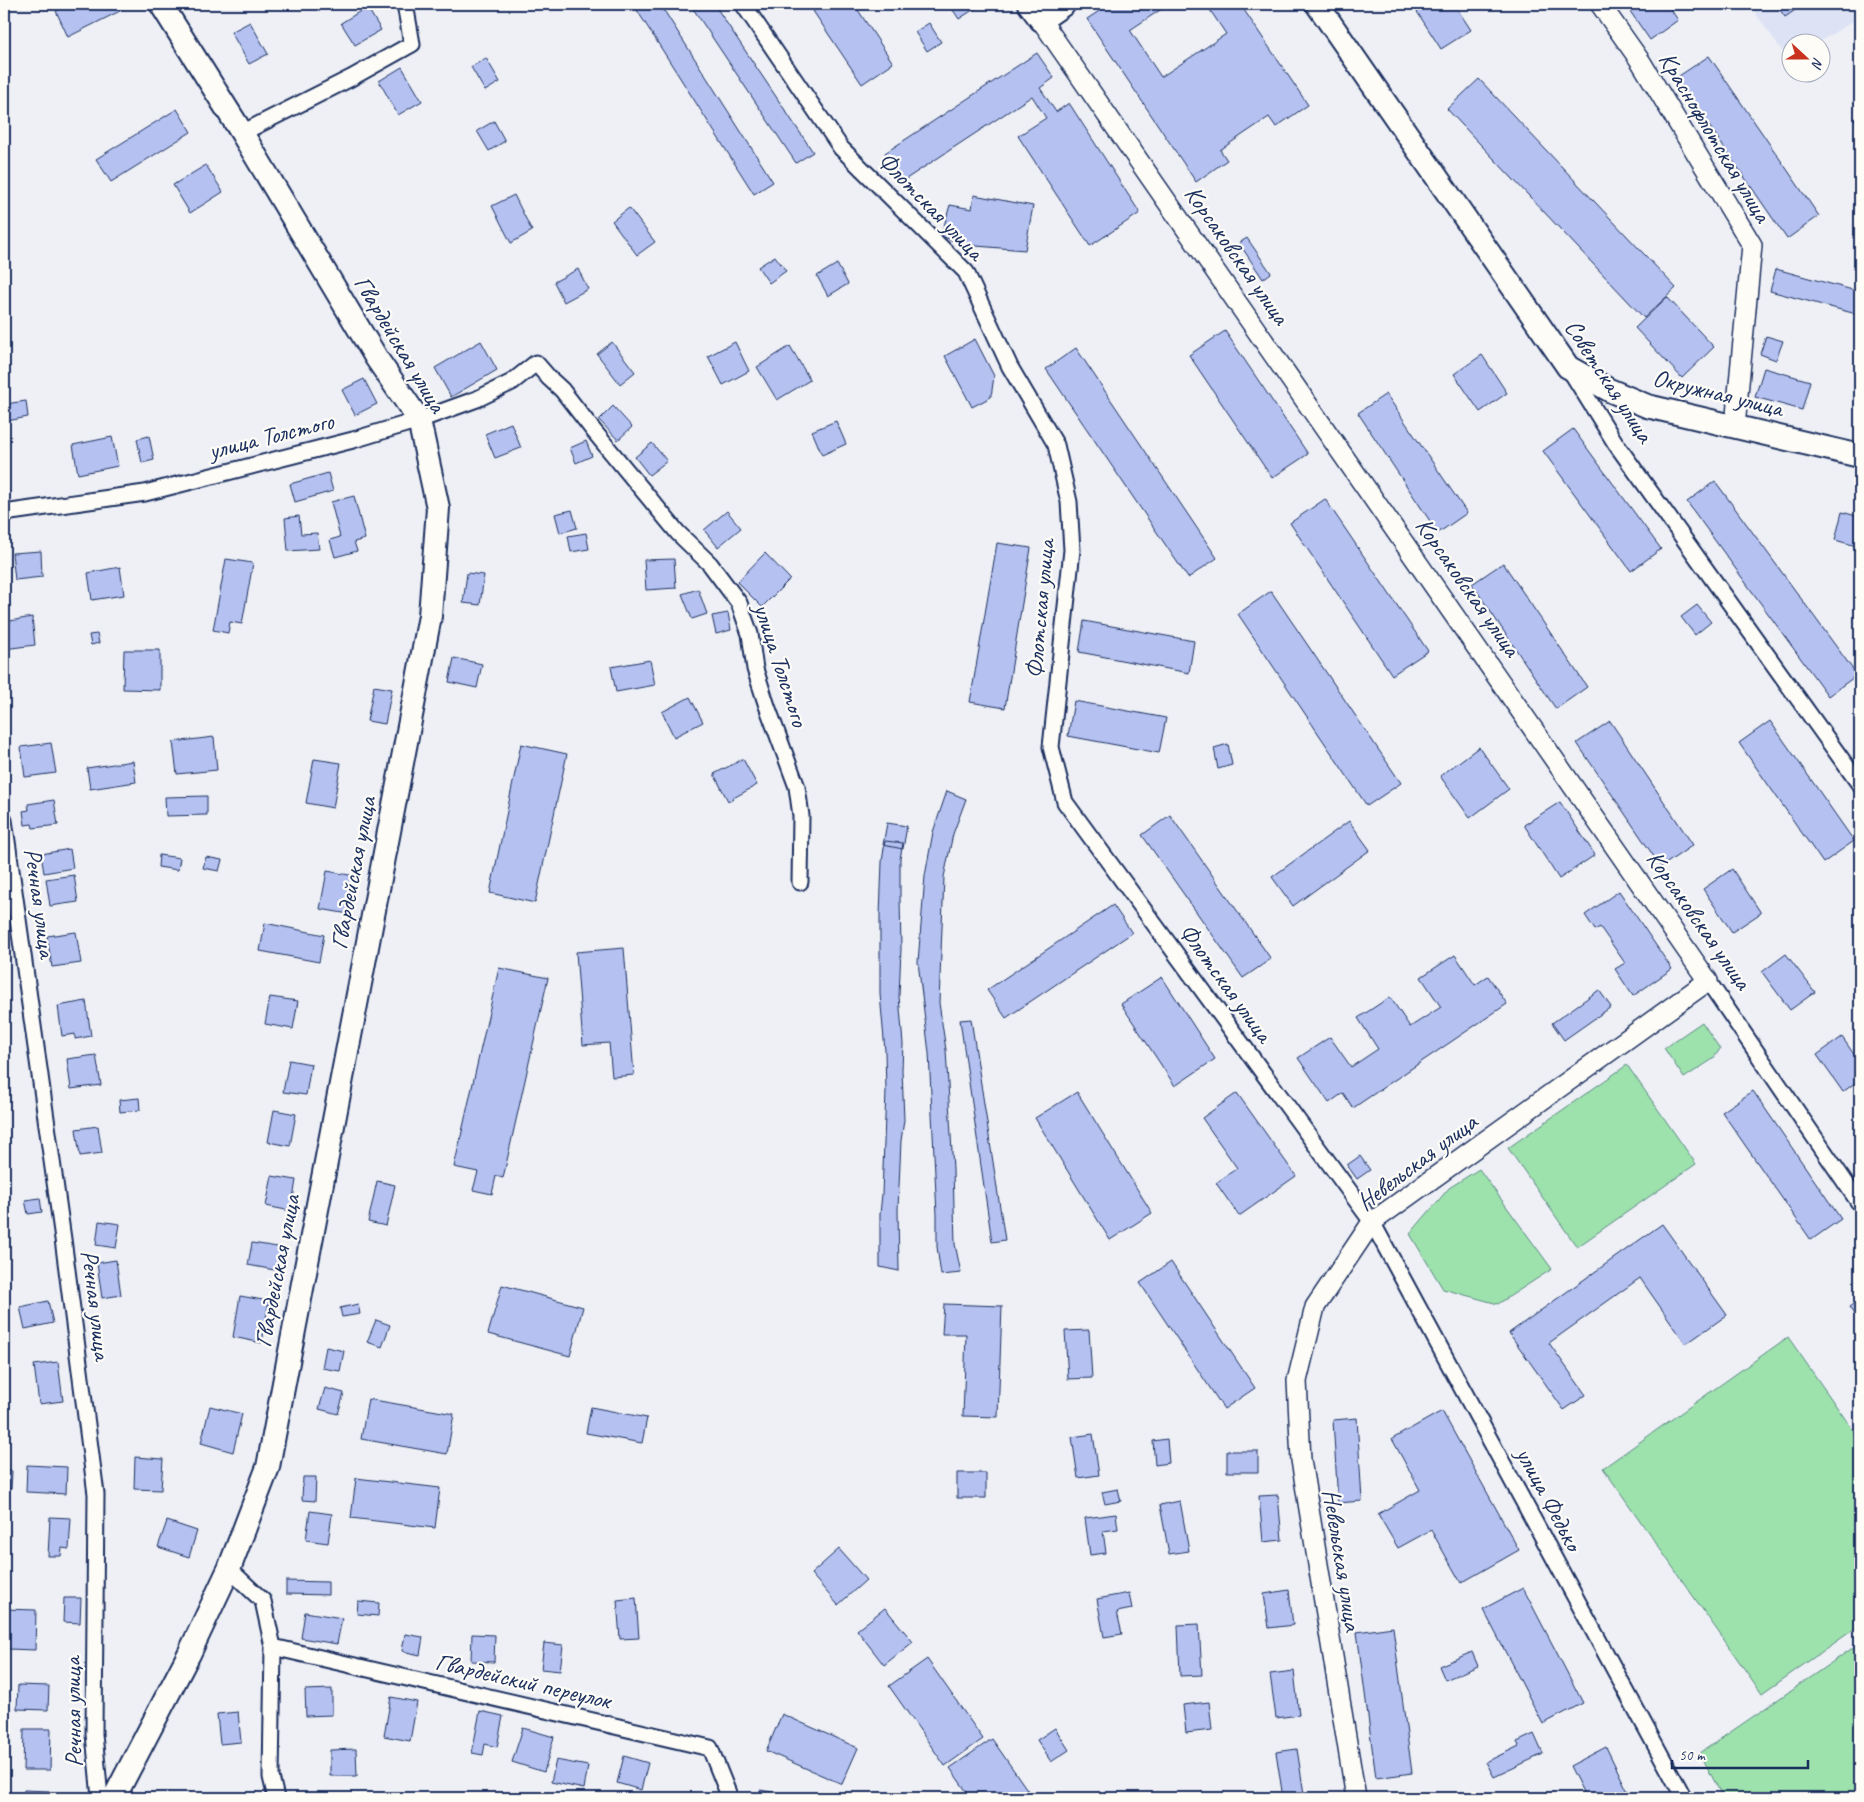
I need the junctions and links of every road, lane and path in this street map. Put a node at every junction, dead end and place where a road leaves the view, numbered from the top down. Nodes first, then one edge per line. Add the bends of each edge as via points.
1 (161, 4) edge
2 (405, 4) edge
3 (742, 4) edge
4 (1064, 4) edge
5 (1317, 4) edge
6 (1600, 4) edge
7 (1035, 12) edge
8 (242, 133) junction
9 (1568, 367) junction
10 (419, 420) junction
11 (1734, 426) junction
12 (1860, 456) edge
13 (4, 513) edge
14 (1860, 785) edge
15 (4, 820) edge
16 (800, 882) dead end
17 (1708, 981) junction
18 (1860, 1204) edge
19 (1372, 1222) junction
20 (229, 1569) junction
21 (273, 1647) junction
22 (100, 1798) edge
23 (114, 1798) edge
24 (276, 1798) edge
25 (727, 1798) edge
26 (1356, 1798) edge
27 (1684, 1798) edge

1 - 8 main road, Гвардейская улица
2 - 8 street via 412,44
3 - 19 street, Флотская улица via 841,148 966,272 1010,367 1056,445 1069,502 1072,550 1051,747 1065,802
4 - 7 main road
5 - 9 main road, Советская улица
6 - 11 street, Краснофлотская улица via 1641,62 1752,245
7 - 17 street, Корсаковская улица
8 - 10 main road, Гвардейская улица via 377,359
9 - 11 main road, Окружная улица via 1609,390 1648,406
9 - 14 street, Советская улица via 1616,444
10 - 13 street, улица Толстого via 145,493
10 - 16 street, улица Толстого via 512,382 536,363 562,390 678,532 710,564 738,603 750,634 755,669 797,787 801,816
10 - 20 main road, Гвардейская улица via 438,508 430,616 268,1467
11 - 12 main road, Окружная улица
15 - 22 street, Речная улица via 64,1239 96,1494 94,1734
17 - 18 street, Корсаковская улица
17 - 19 street, Невельская улица
19 - 26 street, Невельская улица via 1315,1308 1297,1381 1300,1460
19 - 27 street, улица Федько
20 - 21 street via 263,1601
20 - 23 main road, Гвардейская улица
21 - 24 street via 271,1777
21 - 25 street, Гвардейский переулок via 710,1748 728,1793

